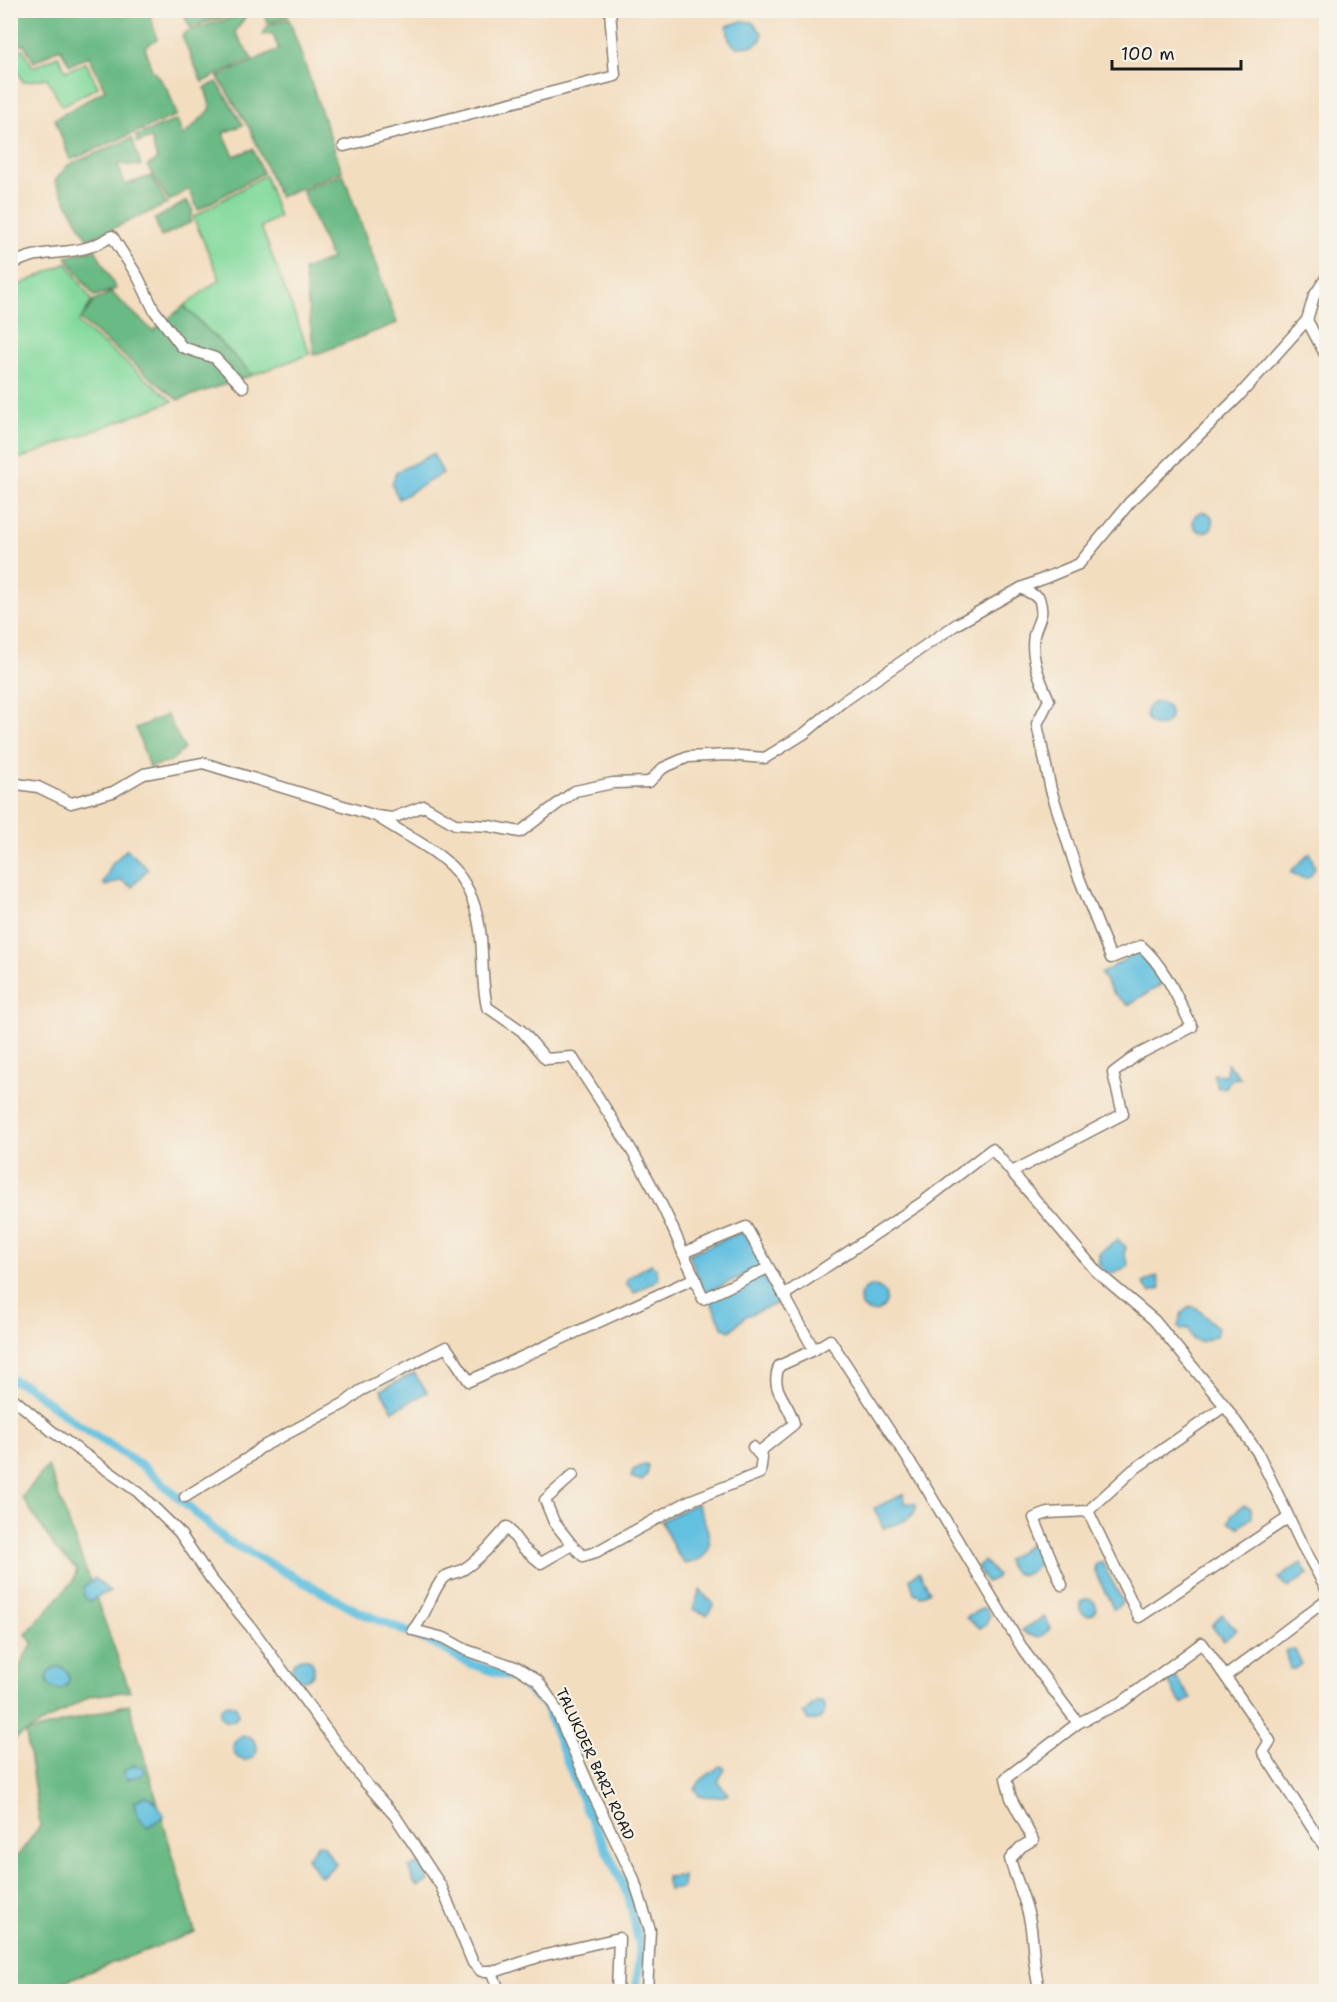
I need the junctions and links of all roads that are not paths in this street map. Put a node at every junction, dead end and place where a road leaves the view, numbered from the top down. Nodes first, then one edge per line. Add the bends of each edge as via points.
1 (610, 10) edge
2 (344, 146) dead end
3 (10, 264) edge
4 (1326, 278) edge
5 (1306, 320) junction
6 (1326, 356) edge
7 (243, 387) dead end
8 (1021, 588) junction
9 (10, 783) edge
10 (376, 816) junction
11 (1012, 1172) junction
12 (684, 1253) junction
13 (768, 1268) junction
14 (695, 1278) junction
15 (784, 1295) junction
16 (814, 1350) junction
17 (10, 1396) edge
18 (1225, 1406) junction
19 (573, 1475) dead end
20 (185, 1497) dead end
21 (1088, 1511) junction
22 (1288, 1518) junction
23 (572, 1545) junction
24 (1062, 1585) dead end
25 (1326, 1588) edge
26 (1326, 1600) edge
27 (1226, 1676) junction
28 (1078, 1723) junction
29 (1326, 1849) edge
30 (491, 1971) junction
31 (500, 1992) edge
32 (617, 1992) edge
33 (647, 1992) edge
34 (1040, 1992) edge

1 - 2 street via 615,76
3 - 7 street via 37,255 72,253 112,236 154,310 182,347 215,358
4 - 5 street via 1314,296
5 - 6 street
5 - 8 street via 1238,397 1130,502 1078,564
8 - 10 street via 957,624 765,758 688,758 663,768 649,782 613,783 575,791 520,831 455,824 424,806 392,818
8 - 11 street via 1039,598 1043,611 1034,635 1034,658 1049,700 1037,724 1051,790 1078,875 1111,958 1141,946 1162,971 1192,1027 1137,1055 1113,1073 1123,1114
9 - 10 street via 38,787 71,803 113,792 144,774 203,763
10 - 12 street via 439,855 462,877 477,906 487,1007 522,1031 546,1059 572,1057 631,1150
11 - 15 street via 992,1149 923,1202
11 - 18 street via 1096,1272 1154,1320
12 - 13 street via 746,1227
12 - 14 street
13 - 14 street via 703,1299
13 - 15 street
14 - 20 street via 469,1382 446,1347 360,1390
15 - 16 street
16 - 23 street via 779,1366 774,1379 794,1425 756,1449 763,1465 760,1473 689,1501 596,1552 583,1556
16 - 28 street via 830,1340 914,1468 1024,1651
17 - 30 street via 52,1432 138,1492 179,1532 324,1728 395,1816 441,1886 473,1963 481,1971
18 - 21 street via 1133,1470
18 - 22 street via 1258,1453
19 - 23 street via 545,1500 554,1522
21 - 22 street via 1139,1617
21 - 24 street via 1034,1518
22 - 25 street
23 - 33 street, TALUKDER BARI ROAD via 541,1563 507,1527 475,1560 445,1576 426,1615 413,1630 444,1638 518,1668 538,1681 553,1703 633,1876 650,1930
26 - 27 street
27 - 28 street via 1202,1643 1122,1702
27 - 29 street via 1270,1741 1263,1752
28 - 34 street via 1006,1778 1011,1798 1033,1840 1010,1859 1030,1922
30 - 31 street
30 - 32 street via 619,1938

